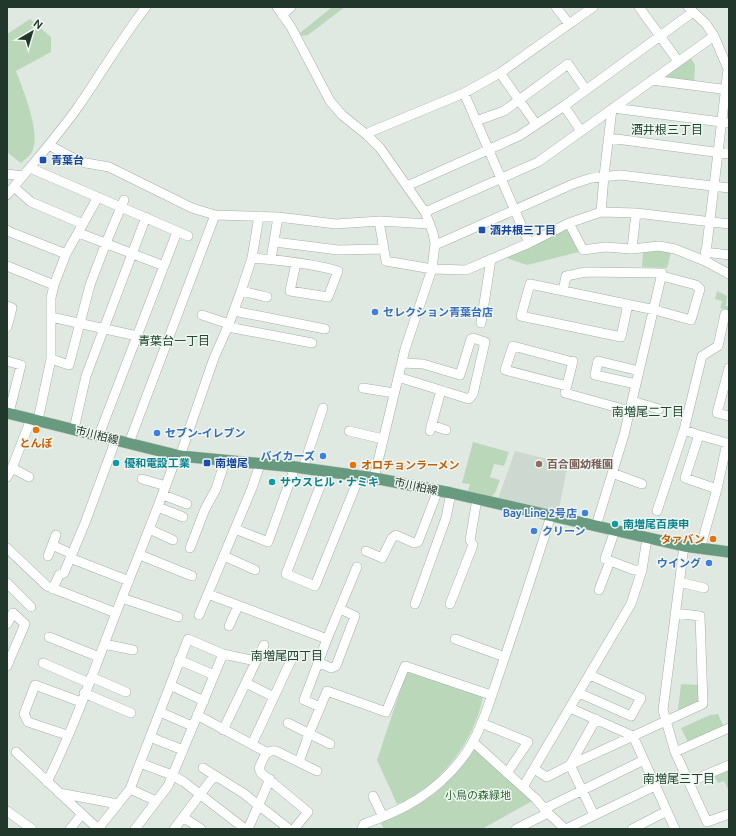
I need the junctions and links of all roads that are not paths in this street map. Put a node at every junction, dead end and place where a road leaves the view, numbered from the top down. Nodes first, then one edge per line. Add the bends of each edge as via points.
1 (146, 7) edge
2 (291, 7) edge
3 (556, 7) edge
4 (593, 7) edge
5 (640, 7) edge
6 (690, 10) edge
7 (279, 11) edge
8 (569, 24) junction
9 (661, 36) junction
10 (714, 36) junction
11 (678, 61) junction
12 (728, 69) edge
13 (500, 73) junction
14 (652, 80) junction
15 (586, 90) junction
16 (727, 90) edge
17 (464, 93) junction
18 (520, 100) junction
19 (564, 106) junction
20 (612, 108) junction
21 (476, 121) junction
22 (725, 122) edge
23 (536, 124) junction
24 (581, 130) junction
25 (367, 135) junction
26 (609, 138) junction
27 (49, 145) junction
28 (489, 150) junction
29 (718, 152) junction
30 (729, 154) edge
31 (30, 168) junction
32 (7, 174) edge
33 (23, 176) junction
34 (604, 176) junction
35 (500, 178) junction
36 (407, 186) junction
37 (714, 186) junction
38 (14, 187) junction
39 (729, 188) edge
40 (7, 195) edge
41 (98, 197) junction
42 (122, 203) junction
43 (515, 210) junction
44 (425, 212) junction
45 (601, 212) junction
46 (636, 213) junction
47 (215, 215) junction
48 (259, 216) junction
49 (146, 217) junction
50 (278, 217) junction
51 (379, 222) junction
52 (709, 222) junction
53 (569, 223) junction
54 (83, 224) junction
55 (430, 224) junction
56 (729, 224) edge
57 (7, 230) edge
58 (178, 232) junction
59 (79, 233) junction
60 (188, 236) dead end
61 (274, 242) junction
62 (106, 243) junction
63 (529, 243) junction
64 (435, 244) junction
65 (384, 249) junction
66 (632, 249) junction
67 (705, 252) junction
68 (66, 254) junction
69 (133, 254) junction
70 (729, 255) edge
71 (252, 258) junction
72 (491, 259) junction
73 (271, 260) junction
74 (705, 261) junction
75 (296, 263) junction
76 (7, 266) edge
77 (164, 266) junction
78 (432, 269) junction
79 (729, 274) edge
80 (662, 276) junction
81 (54, 285) junction
82 (241, 291) junction
83 (563, 291) junction
84 (267, 297) dead end
85 (628, 304) junction
86 (7, 306) edge
87 (655, 310) junction
88 (234, 311) junction
89 (202, 314) dead end
90 (725, 314) dead end
91 (51, 317) junction
92 (481, 323) dead end
93 (81, 324) junction
94 (229, 325) junction
95 (7, 327) edge
96 (105, 329) junction
97 (325, 329) dead end
98 (137, 336) junction
99 (312, 343) dead end
100 (51, 359) junction
101 (7, 361) edge
102 (402, 363) junction
103 (729, 368) edge
104 (639, 370) junction
105 (398, 377) junction
106 (636, 384) junction
107 (567, 386) junction
108 (363, 388) dead end
109 (441, 390) junction
110 (394, 394) junction
111 (632, 401) junction
112 (323, 408) dead end
113 (659, 409) dead end
114 (630, 411) junction
115 (8, 413) edge
116 (729, 416) edge
117 (34, 419) junction
118 (74, 429) junction
119 (349, 430) dead end
120 (446, 430) dead end
121 (684, 430) junction
122 (699, 435) junction
123 (99, 436) junction
124 (383, 439) junction
125 (116, 440) junction
126 (129, 443) junction
127 (178, 455) junction
128 (225, 461) junction
129 (260, 464) junction
130 (299, 468) junction
131 (326, 471) junction
132 (612, 473) junction
133 (8, 474) edge
134 (360, 475) junction
135 (30, 477) dead end
136 (374, 478) junction
137 (142, 479) dead end
138 (642, 484) dead end
139 (164, 490) junction
140 (438, 490) junction
141 (717, 490) junction
142 (451, 493) junction
143 (477, 499) junction
144 (187, 504) dead end
145 (158, 507) junction
146 (657, 511) dead end
147 (551, 516) junction
148 (183, 517) dead end
149 (596, 526) junction
150 (235, 529) junction
151 (150, 530) junction
152 (615, 530) junction
153 (56, 535) dead end
154 (647, 538) junction
155 (173, 540) dead end
156 (52, 545) junction
157 (684, 546) junction
158 (7, 548) edge
159 (190, 548) dead end
160 (700, 549) junction
161 (366, 551) dead end
162 (729, 552) edge
163 (140, 554) junction
164 (48, 556) dead end
165 (71, 556) junction
166 (224, 556) junction
167 (610, 561) junction
168 (357, 567) dead end
169 (255, 570) dead end
170 (642, 570) junction
171 (192, 576) dead end
172 (129, 581) junction
173 (679, 582) junction
174 (7, 583) edge
175 (704, 588) dead end
176 (53, 589) junction
177 (599, 590) dead end
178 (208, 594) junction
179 (122, 598) junction
180 (415, 604) dead end
181 (450, 604) dead end
182 (238, 606) junction
183 (31, 607) dead end
184 (340, 609) junction
185 (116, 613) junction
186 (675, 613) junction
187 (199, 615) dead end
188 (178, 617) dead end
189 (7, 624) edge
190 (230, 626) dead end
191 (49, 637) dead end
192 (327, 639) junction
193 (455, 639) dead end
194 (104, 644) junction
195 (264, 645) dead end
196 (11, 646) edge
197 (133, 650) dead end
198 (223, 654) junction
199 (293, 656) dead end
200 (99, 657) junction
201 (505, 657) junction
202 (179, 660) junction
203 (256, 660) junction
204 (318, 662) junction
205 (43, 663) dead end
206 (7, 666) edge
207 (590, 674) junction
208 (214, 675) junction
209 (90, 680) junction
210 (246, 683) junction
211 (170, 685) junction
212 (126, 692) dead end
213 (579, 693) junction
214 (491, 695) junction
215 (274, 697) junction
216 (83, 698) junction
217 (204, 701) junction
218 (320, 707) junction
219 (570, 708) junction
220 (131, 712) dead end
221 (160, 712) junction
222 (197, 715) junction
223 (596, 719) junction
224 (665, 721) junction
225 (288, 723) dead end
226 (481, 723) junction
227 (192, 726) junction
228 (729, 728) edge
229 (223, 730) junction
230 (309, 734) junction
231 (67, 735) junction
232 (632, 736) junction
233 (150, 737) junction
234 (473, 742) junction
235 (252, 744) junction
236 (330, 744) dead end
237 (182, 750) junction
238 (16, 752) dead end
239 (266, 752) junction
240 (675, 752) junction
241 (644, 760) junction
242 (299, 762) junction
243 (140, 763) junction
244 (729, 764) edge
245 (570, 765) junction
246 (203, 768) dead end
247 (534, 769) junction
248 (318, 771) dead end
249 (507, 774) junction
250 (172, 775) junction
251 (214, 776) junction
252 (270, 779) junction
253 (47, 782) junction
254 (689, 782) junction
255 (655, 786) junction
256 (523, 787) junction
257 (130, 788) junction
258 (582, 790) junction
259 (59, 793) junction
260 (200, 794) junction
261 (373, 796) dead end
262 (156, 802) junction
263 (118, 804) junction
264 (258, 804) junction
265 (7, 810) edge
266 (546, 811) junction
267 (667, 812) junction
268 (82, 814) junction
269 (729, 814) edge
270 (594, 815) junction
271 (184, 817) junction
272 (383, 818) junction
273 (532, 826) edge
274 (32, 829) edge
275 (70, 829) edge
276 (98, 829) edge
277 (135, 829) edge
278 (174, 829) edge
279 (201, 829) edge
280 (246, 829) edge
281 (289, 829) edge
282 (294, 829) edge
283 (362, 829) edge
284 (516, 829) edge
285 (566, 829) edge
286 (632, 829) edge
287 (674, 829) edge

1 - 27 street
2 - 7 street
3 - 8 street
4 - 8 street
5 - 9 street
6 - 9 street
6 - 10 street via 706,24
7 - 25 street via 291,27 335,108
8 - 13 street
9 - 11 street
9 - 15 street
10 - 11 street
10 - 12 street
11 - 14 street
12 - 16 street
13 - 17 street
13 - 18 street
14 - 16 street
14 - 20 street
15 - 18 street via 568,64
15 - 19 street
16 - 22 street
17 - 21 street
17 - 25 street
18 - 21 street via 504,111
18 - 23 street
19 - 23 street
19 - 24 street
20 - 22 street
20 - 24 street
20 - 26 street
21 - 28 street
22 - 29 street
23 - 28 street via 519,136
24 - 35 street via 538,162
25 - 36 street via 380,148
26 - 29 street
26 - 34 street
27 - 31 street
27 - 47 street via 86,163 109,167 192,208
28 - 35 street
28 - 36 street
29 - 30 street
29 - 37 street
31 - 33 street
31 - 41 street
32 - 33 street
33 - 38 street
34 - 37 street via 620,175
34 - 43 street via 581,181
34 - 45 street
35 - 43 street
35 - 44 street
36 - 44 street
37 - 39 street
37 - 52 street
38 - 40 street
38 - 54 street via 31,202
41 - 42 street
41 - 54 street
42 - 49 street
42 - 62 street
43 - 63 street
43 - 64 street
44 - 55 street
45 - 46 street
45 - 53 street
46 - 52 street
46 - 66 street
47 - 48 street
47 - 126 street
48 - 50 street
48 - 71 street
49 - 58 street
49 - 69 street
50 - 51 street via 336,224
50 - 61 street
51 - 55 street
51 - 65 street
52 - 56 street
52 - 67 street
53 - 63 street
53 - 66 street via 583,250 605,247
54 - 59 street
55 - 64 street
57 - 68 street
58 - 60 street
58 - 77 street
59 - 62 street
59 - 68 street
61 - 65 street via 338,250
61 - 73 street
62 - 69 street
62 - 93 street via 90,285
63 - 72 street
64 - 78 street
65 - 78 street via 386,261
66 - 74 street via 659,246 675,249
67 - 70 street
67 - 74 street
68 - 81 street
69 - 77 street
69 - 96 street
71 - 73 street
71 - 82 street
72 - 78 street via 466,270
72 - 92 street via 487,305
73 - 75 street
74 - 79 street
75 - 75 street via 338,271 328,297 290,291
76 - 81 street
77 - 98 street
78 - 102 street
80 - 83 street via 662,273 586,272 566,276
80 - 87 street
80 - 87 street via 700,289 691,320
81 - 91 street
82 - 84 street
82 - 88 street
83 - 85 street
83 - 85 street via 530,284 521,316 621,337
85 - 87 street
86 - 95 street via 12,308
87 - 104 street
88 - 94 street
88 - 97 street
89 - 94 street
90 - 121 street via 718,346 702,356
91 - 93 street
91 - 100 street
93 - 96 street
93 - 100 street via 69,364
94 - 99 street
94 - 127 street
96 - 98 street
96 - 118 street via 86,376
98 - 123 street
100 - 117 street
101 - 115 street via 21,365
102 - 105 street
102 - 109 street via 423,364 460,375 471,339 485,342 471,398
103 - 116 street via 717,413
104 - 106 street
104 - 106 street via 598,361 595,375
105 - 109 street
105 - 110 street
106 - 111 street
107 - 107 street via 573,362 513,346 506,370
107 - 114 street via 565,393
108 - 110 street
109 - 120 street via 430,428
110 - 124 street
111 - 113 street
111 - 114 street
112 - 130 street
114 - 132 street
115 - 117 main road, 市川柏線
117 - 118 main road, 市川柏線
117 - 133 street
118 - 123 main road, 市川柏線
119 - 124 street
121 - 122 street
121 - 146 street
122 - 141 street via 727,443
122 - 141 street via 685,478
123 - 125 main road, 市川柏線
124 - 136 street
125 - 126 main road, 市川柏線
125 - 165 street
126 - 127 main road, 市川柏線
127 - 128 main road, 市川柏線
127 - 139 street
128 - 129 main road, 市川柏線
128 - 159 street via 216,489 205,509
129 - 130 main road, 市川柏線
129 - 150 street
130 - 131 main road, 市川柏線
130 - 150 street via 268,542
131 - 134 main road, 市川柏線
131 - 134 street via 286,574 315,586
132 - 138 street
132 - 149 street
133 - 135 street
134 - 136 main road, 市川柏線
136 - 140 main road, 市川柏線
137 - 139 street
139 - 144 street
139 - 145 street
140 - 142 main road, 市川柏線
140 - 161 street via 418,542 414,543 396,535 382,558
141 - 160 street
142 - 143 main road, 市川柏線
142 - 180 street via 446,518
143 - 147 main road, 市川柏線
143 - 181 street via 470,540 473,546
145 - 148 street
145 - 151 street
147 - 149 main road, 市川柏線
147 - 201 street
149 - 152 main road, 市川柏線
150 - 166 street
151 - 155 street
151 - 163 street
152 - 154 main road, 市川柏線
152 - 167 street via 605,559
153 - 156 street
154 - 157 main road, 市川柏線
154 - 170 street
156 - 164 street
156 - 165 street
157 - 160 main road, 市川柏線
157 - 173 street
158 - 176 street via 41,581
160 - 162 main road, 市川柏線
163 - 171 street
163 - 172 street
165 - 172 street
165 - 176 street
166 - 169 street
166 - 178 street
167 - 170 street via 634,570
167 - 177 street
168 - 184 street
170 - 207 street via 631,604
172 - 179 street
173 - 175 street
173 - 186 street
174 - 183 street
176 - 185 street
178 - 182 street
178 - 187 street
179 - 185 street
179 - 188 street
182 - 190 street
182 - 192 street
184 - 192 street
184 - 204 street via 355,616 336,666 331,668
185 - 194 street
186 - 224 street via 663,710
186 - 224 street via 700,616 703,704
189 - 196 street via 13,613 25,624
191 - 200 street
192 - 204 street
193 - 201 street
194 - 197 street
194 - 200 street
195 - 203 street
196 - 206 street
198 - 202 street via 188,639
198 - 203 street
198 - 208 street
199 - 215 street
200 - 209 street
201 - 214 street
202 - 208 street
202 - 211 street
203 - 210 street
204 - 218 street via 304,700
205 - 209 street
207 - 213 street
207 - 213 street via 641,698 632,716
208 - 217 street
209 - 212 street
209 - 216 street
210 - 215 street
210 - 229 street
211 - 217 street
211 - 221 street
213 - 219 street
214 - 218 street via 405,666 386,712 327,690
214 - 226 street
215 - 235 street
216 - 220 street
216 - 231 street
216 - 231 street via 35,685 24,714 28,722
217 - 222 street
218 - 230 street
219 - 223 street
219 - 247 street
221 - 227 street
221 - 233 street
222 - 227 street
222 - 229 street
223 - 232 street
223 - 245 street
224 - 232 street
224 - 240 street
225 - 230 street
226 - 234 street
226 - 249 street via 528,742
227 - 237 street
228 - 240 street
229 - 235 street
230 - 236 street
230 - 242 street
231 - 253 street
232 - 241 street
232 - 245 street
233 - 237 street
233 - 243 street
234 - 249 street
234 - 272 street via 461,760 423,797
235 - 239 street
237 - 250 street
238 - 253 street
239 - 242 street via 276,750
239 - 252 street via 259,768 261,773
240 - 254 street
241 - 255 street
241 - 258 street
242 - 248 street
243 - 250 street
243 - 257 street
244 - 254 street
245 - 247 street via 547,777
245 - 258 street
246 - 251 street
247 - 256 street
249 - 256 street
250 - 260 street
250 - 262 street via 168,786
251 - 260 street
251 - 264 street
252 - 264 street
252 - 282 street via 308,812
253 - 259 street
254 - 269 street via 707,822
255 - 267 street
255 - 270 street
256 - 266 street
257 - 262 street
257 - 263 street
258 - 266 street
258 - 270 street
259 - 263 street
259 - 268 street
260 - 271 street
260 - 280 street
261 - 272 street
262 - 277 street
263 - 276 street
264 - 280 street
264 - 281 street
265 - 274 street
266 - 273 street
266 - 285 street
267 - 286 street
267 - 287 street
268 - 275 street
268 - 276 street
270 - 285 street
271 - 278 street
271 - 279 street
272 - 283 street via 364,824
273 - 284 street

